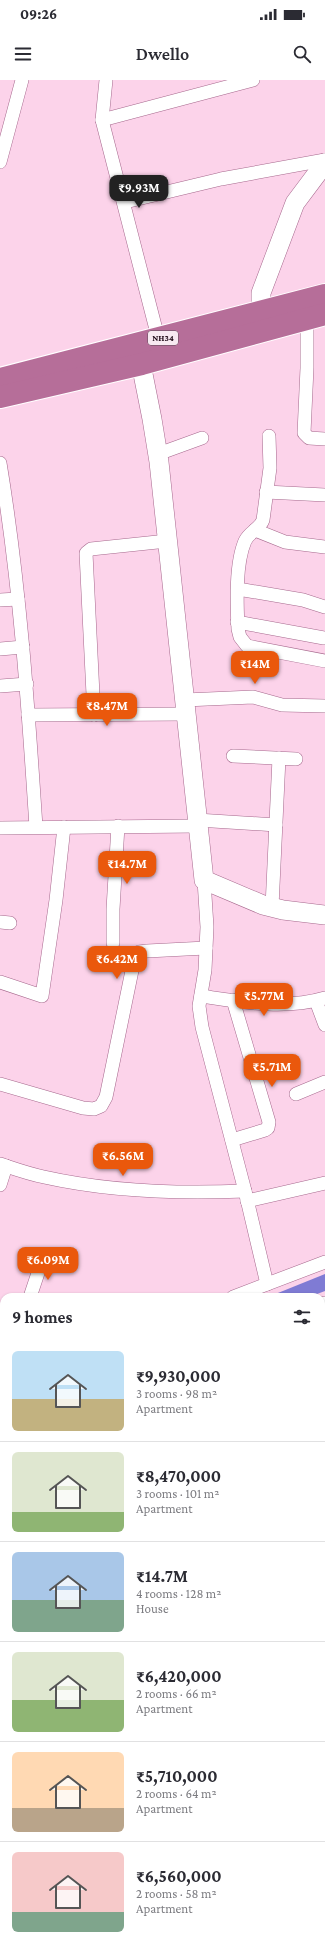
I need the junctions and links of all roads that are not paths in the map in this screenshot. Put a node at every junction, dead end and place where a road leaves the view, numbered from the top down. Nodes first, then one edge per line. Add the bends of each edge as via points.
1 (22, 80) edge
2 (106, 80) edge
3 (253, 80) edge
4 (102, 120) junction
5 (4, 133) edge
6 (325, 160) edge
7 (0, 162) edge
8 (325, 163) edge
9 (125, 202) junction
10 (325, 295) edge
11 (316, 316) edge
12 (262, 321) junction
13 (161, 348) junction
14 (139, 354) junction
15 (0, 379) edge
16 (0, 397) edge
17 (269, 436) dead end
18 (202, 438) dead end
19 (325, 439) edge
20 (158, 454) junction
21 (0, 463) edge
22 (266, 492) junction
23 (325, 496) edge
24 (255, 530) junction
25 (167, 541) junction
26 (325, 547) edge
27 (238, 589) junction
28 (18, 599) junction
29 (0, 600) edge
30 (325, 607) edge
31 (237, 622) junction
32 (324, 638) edge
33 (23, 647) junction
34 (0, 649) edge
35 (325, 661) edge
36 (27, 684) junction
37 (0, 686) edge
38 (325, 706) edge
39 (185, 707) junction
40 (28, 714) junction
41 (94, 715) junction
42 (233, 756) dead end
43 (279, 758) junction
44 (296, 759) dead end
45 (197, 823) junction
46 (276, 825) junction
47 (118, 826) junction
48 (36, 827) junction
49 (64, 827) junction
50 (0, 828) edge
51 (204, 880) junction
52 (272, 907) junction
53 (325, 915) edge
54 (113, 943) dead end
55 (206, 948) junction
56 (0, 982) edge
57 (201, 996) junction
58 (233, 1000) junction
59 (321, 1000) edge
60 (325, 1025) edge
61 (325, 1082) edge
62 (0, 1084) edge
63 (296, 1094) dead end
64 (232, 1140) junction
65 (3, 1165) edge
66 (325, 1183) edge
67 (0, 1185) edge
68 (246, 1196) junction
69 (43, 1258) dead end
70 (325, 1262) edge
71 (267, 1284) junction
72 (31, 1293) edge
73 (243, 1293) edge

1 - 5 street
2 - 4 street
3 - 4 street
4 - 9 street
5 - 7 street
6 - 9 street via 221,179
8 - 12 street via 295,203 261,293
9 - 13 street
10 - 12 highway, NH34
11 - 12 highway, NH34
11 - 19 street via 307,368 304,433 309,438
12 - 13 highway, NH34
13 - 14 highway, NH34
14 - 15 highway, NH34
14 - 16 highway, NH34
14 - 20 street
17 - 22 street via 270,468
18 - 20 street
20 - 25 street
21 - 28 street via 11,530
22 - 23 street
22 - 24 street via 263,520
24 - 26 street via 284,542
24 - 27 street via 248,536 243,548
25 - 39 street
25 - 41 street via 91,549 86,553
27 - 30 street via 302,600
27 - 31 street
28 - 29 street
28 - 33 street
31 - 32 street
31 - 35 street via 240,637 246,646
33 - 34 street
33 - 36 street
36 - 37 street
36 - 40 street
38 - 39 street via 282,705 253,697
39 - 41 street
39 - 45 street
40 - 41 street
40 - 48 street
42 - 43 street
43 - 44 street
43 - 46 street
45 - 46 street
45 - 47 street
45 - 51 street
46 - 52 street
47 - 49 street
47 - 54 street via 112,909
48 - 49 street
48 - 50 street
49 - 56 street via 42,996
51 - 52 street
51 - 55 street
52 - 53 street
55 - 57 street
55 - 62 street via 147,951 139,952 135,956 106,1097 101,1106 83,1108
57 - 58 street
57 - 64 street via 199,1006 202,1027
58 - 59 street via 264,1004
58 - 64 street via 269,1122 265,1130
59 - 60 street
61 - 63 street
64 - 68 street
65 - 67 street
65 - 68 street via 43,1177 120,1190
66 - 68 street
68 - 71 street
69 - 72 street
70 - 71 street
71 - 73 street

